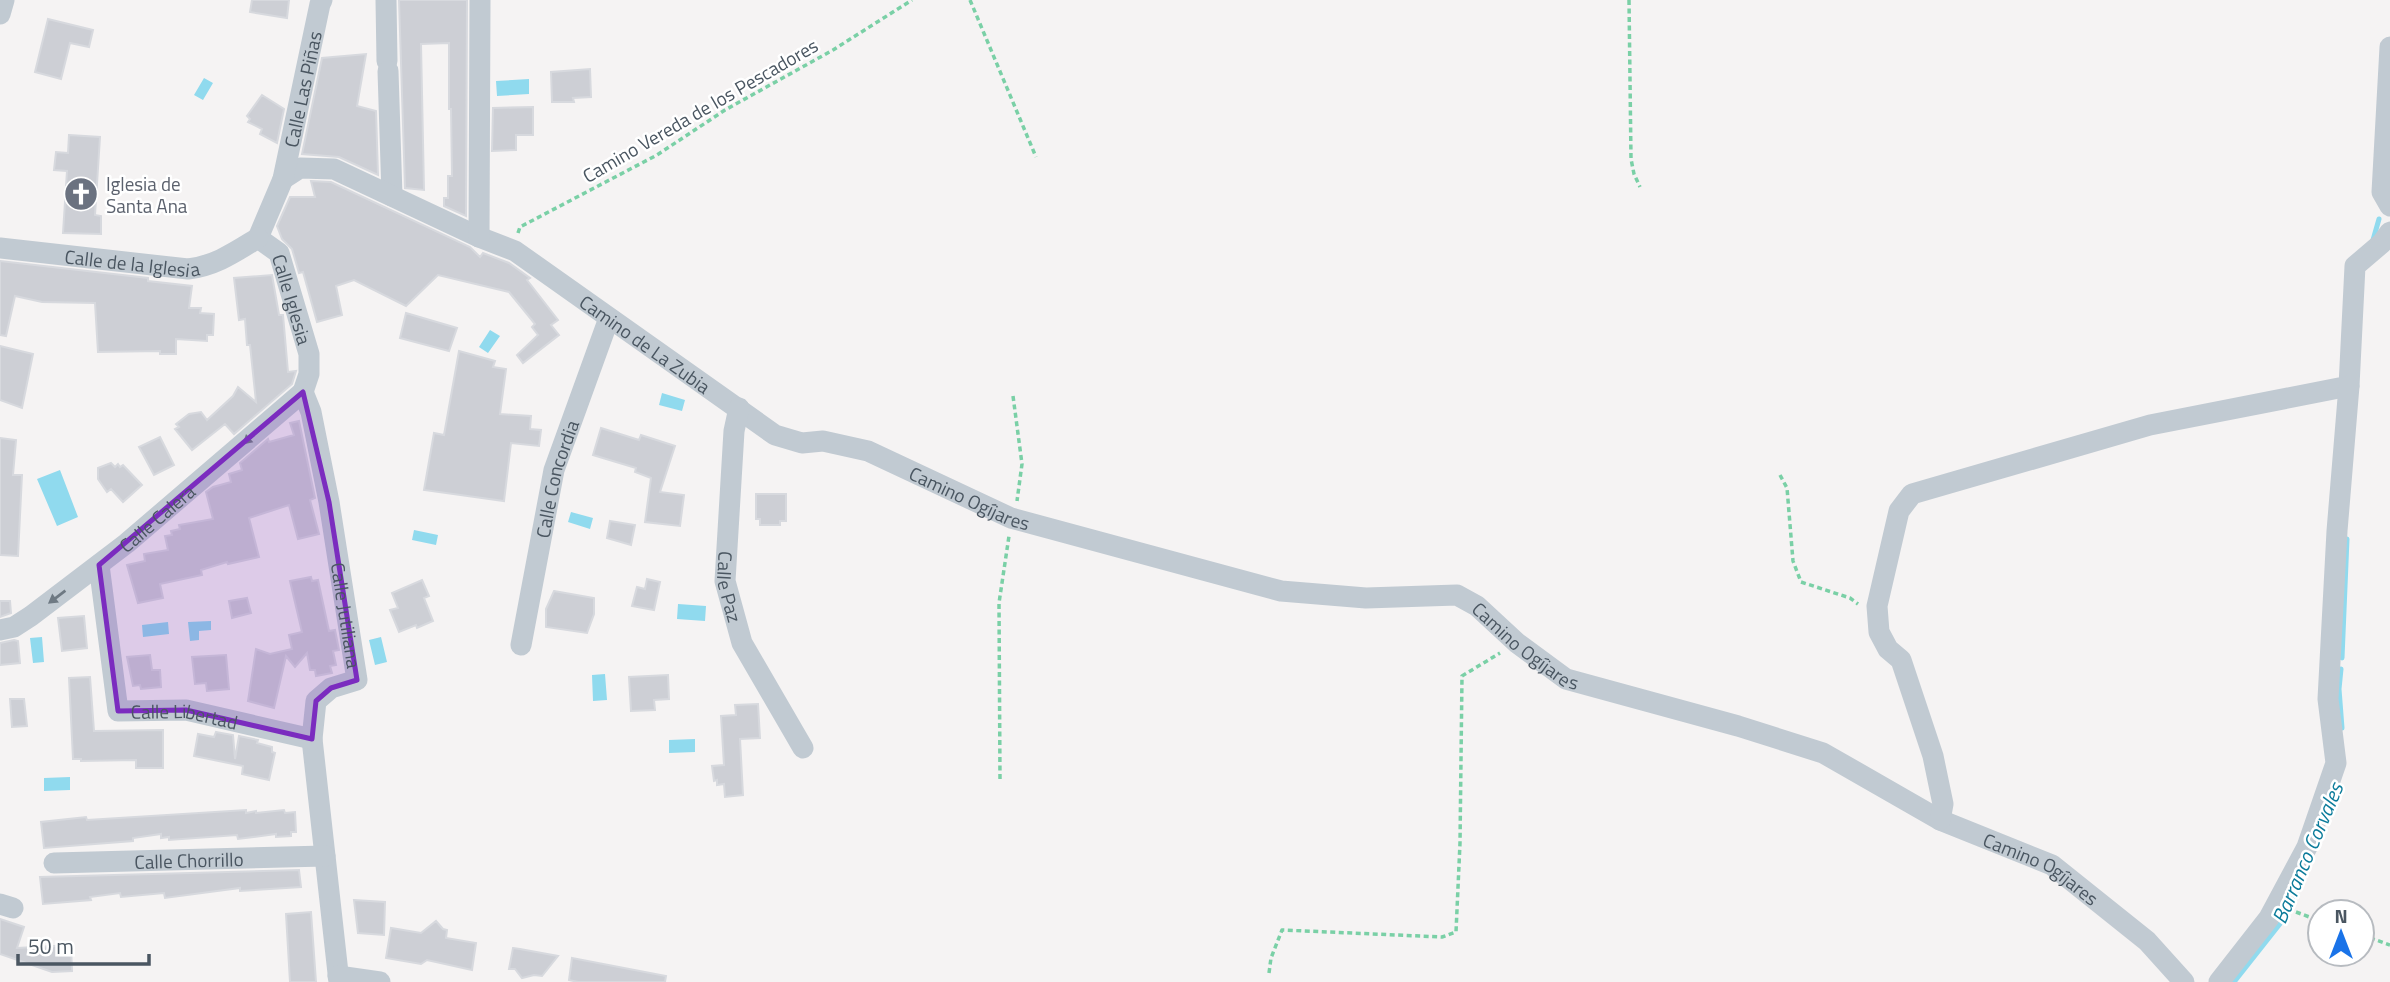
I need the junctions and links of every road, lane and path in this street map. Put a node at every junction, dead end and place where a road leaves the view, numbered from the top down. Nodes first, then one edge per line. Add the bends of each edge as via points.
1 (4, 0) edge
2 (323, 0) edge
3 (386, 0) edge
4 (480, 0) edge
5 (912, 0) edge
6 (970, 0) edge
7 (1629, 0) edge
8 (0, 14) edge
9 (2390, 47) edge
10 (1036, 157) dead end
11 (282, 179) junction
12 (1640, 187) dead end
13 (392, 196) junction
14 (2390, 206) edge
15 (2390, 232) edge
16 (479, 237) junction
17 (258, 238) junction
18 (0, 248) edge
19 (515, 251) junction
20 (609, 318) junction
21 (2349, 386) junction
22 (303, 392) junction
23 (1013, 396) dead end
24 (739, 408) junction
25 (775, 435) joint
26 (1780, 475) dead end
27 (1012, 518) junction
28 (99, 565) junction
29 (1876, 619) junction
30 (0, 630) edge
31 (1517, 643) junction
32 (521, 645) dead end
33 (312, 739) junction
34 (803, 748) dead end
35 (1000, 779) dead end
36 (1940, 820) junction
37 (325, 856) junction
38 (54, 863) dead end
39 (2296, 912) dead end
40 (2306, 916) edge
41 (1269, 973) dead end
42 (339, 979) edge
43 (380, 982) edge
44 (2184, 982) edge
45 (2219, 982) edge

1 - 8 street
2 - 11 street, Calle Las Piñas
3 - 13 street
4 - 16 street
5 - 19 path, Camino Vereda de los Pescadores via 657,155 520,227
6 - 10 path
7 - 12 path via 1631,159
9 - 14 street via 2382,192
11 - 13 street via 300,168 334,169
11 - 17 street, Calle Iglesia
13 - 16 street
15 - 21 street via 2355,266
16 - 19 street
17 - 18 street, Calle de la Iglesia via 220,260 188,269
17 - 22 street, Calle Iglesia via 279,253 309,354
19 - 20 street, Camino de La Zubia
20 - 24 street, Camino de La Zubia
20 - 32 street, Calle Concordia via 554,470
21 - 29 street via 2150,425 1912,494 1899,511
21 - 45 street via 2328,699 2336,763 2307,847 2270,918
22 -> 28 street, Calle Calera
22 - 33 street, Calle Jutiliana via 329,502 357,680 331,688 316,701
23 - 27 path via 1023,464
24 - 25 street, Camino de La Zubia
24 - 34 street, Calle Paz via 725,581 743,643
25 - 27 street, Camino Ogíjares via 868,451
26 - 29 path via 1787,488 1793,561 1801,582 1850,598
27 - 31 street, Camino Ogíjares via 1281,591 1366,598 1457,595 1477,606
27 - 35 path via 999,603
28 -> 30 street, Calle Calera via 31,616
28 - 33 street, Calle Libertad via 118,711 186,710
29 - 36 street via 1888,649 1901,660 1911,688 1938,780 1943,804
31 - 36 street, Camino Ogíjares via 1566,679 1823,753
31 - 41 path via 1462,676 1456,932 1442,937 1282,930
33 - 37 street, Calle Jutiliana
36 - 44 street, Camino Ogíjares via 2052,865 2147,941
37 - 38 street, Calle Chorrillo
37 - 42 street, Calle Jutiliana
39 - 40 path
42 - 43 street

